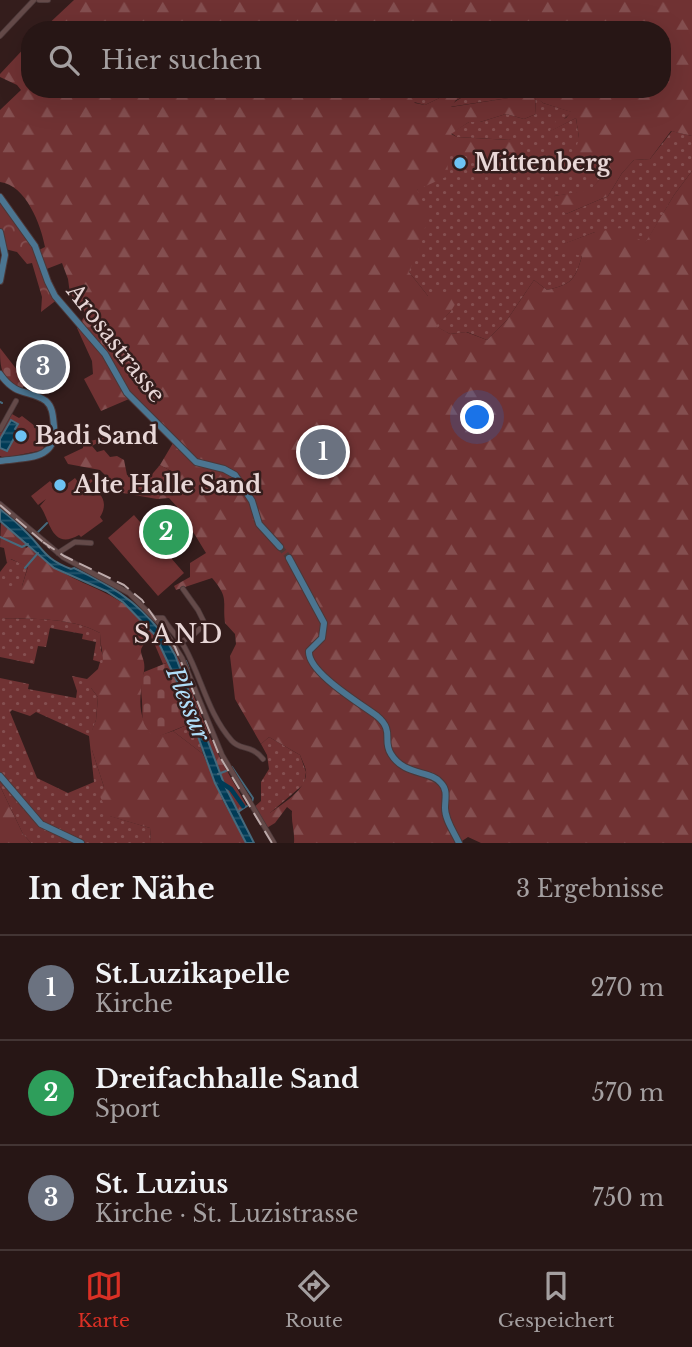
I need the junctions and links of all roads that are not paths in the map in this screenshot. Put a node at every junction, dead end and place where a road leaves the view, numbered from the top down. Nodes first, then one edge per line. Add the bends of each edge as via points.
1 (37, 0) edge
2 (48, 0) edge
3 (0, 36) edge
4 (0, 197) edge
5 (0, 232) edge
6 (0, 281) edge
7 (0, 374) edge
8 (16, 401) dead end
9 (0, 430) edge
10 (0, 461) edge
11 (0, 504) edge
12 (91, 543) dead end
13 (280, 547) tunnel mouth
14 (58, 553) junction
15 (289, 558) tunnel mouth
16 (183, 589) dead end
17 (156, 618) junction
18 (181, 642) junction
19 (263, 760) dead end
20 (0, 776) edge
21 (81, 843) edge
22 (274, 843) edge
23 (459, 843) edge

1 - 2 street
1 - 3 street
4 - 13 main road, Arosastrasse via 36,248 55,296 105,354 127,393 196,462 235,475 252,501 258,524
5 - 6 main road via 5,260
7 - 10 main road via 15,389 48,404 55,438 45,453
8 - 9 street
11 - 14 street
12 - 14 street via 75,541
14 - 17 street via 122,589
15 - 23 main road via 324,622 323,636 309,652 311,660 342,691 384,722 394,758 412,772 442,783 447,817
16 - 18 street via 205,624
17 - 18 street via 163,617
17 - 22 street via 181,656 225,762
18 - 19 street via 223,731 234,744 251,748
20 - 21 main road via 41,824

